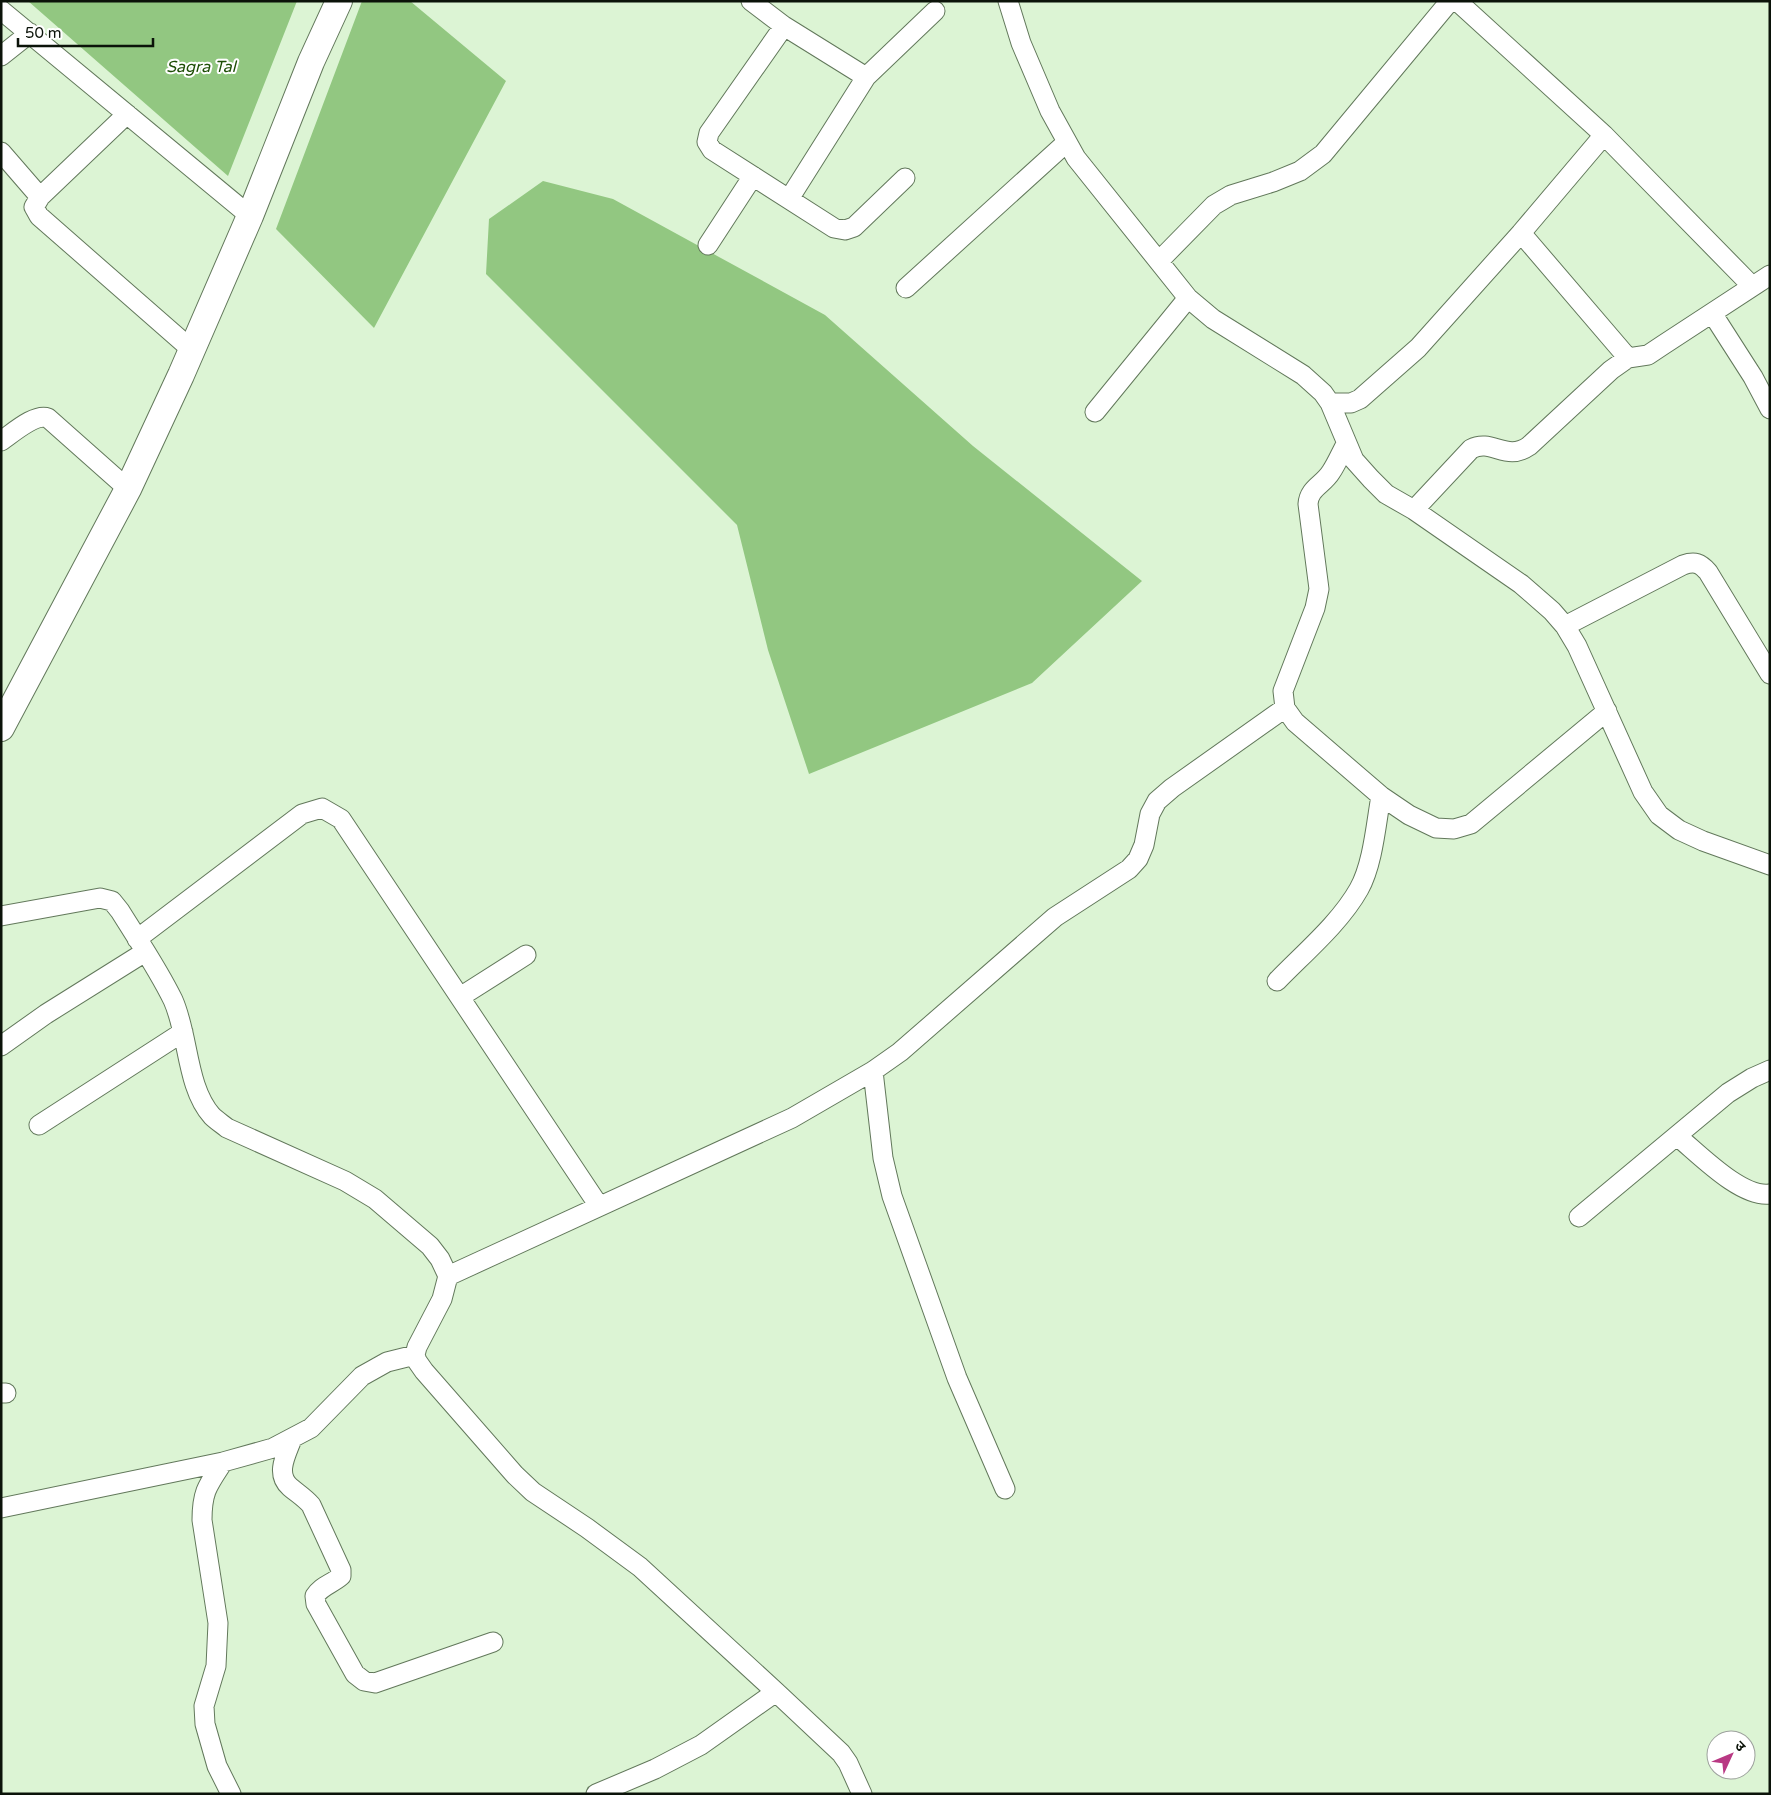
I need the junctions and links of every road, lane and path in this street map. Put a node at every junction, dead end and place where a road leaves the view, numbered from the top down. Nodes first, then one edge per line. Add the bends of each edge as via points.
1 (339, 1) edge
2 (751, 1) edge
3 (1008, 1) edge
4 (1446, 3) edge
5 (1, 10) edge
6 (935, 11) dead end
7 (784, 26) junction
8 (30, 33) junction
9 (1, 56) edge
10 (866, 77) junction
11 (127, 114) junction
12 (1604, 135) junction
13 (1067, 142) junction
14 (1, 152) edge
15 (753, 176) junction
16 (905, 178) dead end
17 (40, 197) junction
18 (788, 199) junction
19 (250, 216) junction
20 (1521, 233) junction
21 (708, 245) dead end
22 (1159, 260) junction
23 (1770, 276) edge
24 (1752, 286) junction
25 (906, 288) dead end
26 (1188, 298) junction
27 (1712, 313) junction
28 (192, 350) junction
29 (1628, 358) junction
30 (1330, 403) junction
31 (1770, 410) edge
32 (1095, 412) dead end
33 (1, 441) edge
34 (1346, 444) junction
35 (128, 489) junction
36 (1414, 510) junction
37 (1565, 626) junction
38 (1770, 674) edge
39 (1285, 708) junction
40 (1607, 711) junction
41 (1, 728) edge
42 (1381, 796) junction
43 (1770, 865) edge
44 (1, 916) edge
45 (141, 946) junction
46 (526, 955) dead end
47 (1278, 981) dead end
48 (460, 997) junction
49 (183, 1032) junction
50 (5, 1038) edge
51 (1770, 1070) edge
52 (873, 1072) junction
53 (39, 1125) dead end
54 (1677, 1136) junction
55 (1770, 1194) edge
56 (599, 1206) junction
57 (1579, 1218) dead end
58 (448, 1276) junction
59 (415, 1355) junction
60 (292, 1439) junction
61 (223, 1462) junction
62 (1005, 1489) dead end
63 (1, 1508) edge
64 (494, 1642) dead end
65 (776, 1692) junction
66 (231, 1794) edge
67 (596, 1794) edge
68 (862, 1794) edge

1 - 19 main road via 310,62
2 - 7 street
3 - 13 street via 1021,43
4 - 12 street
4 - 22 street via 1323,154 1300,171 1232,195 1214,205
5 - 8 street
6 - 10 street
7 - 10 street
7 - 15 street via 709,133 707,142 712,150
8 - 9 street
8 - 11 street
10 - 18 street
11 - 17 street
11 - 19 street
12 - 20 street
12 - 24 street
13 - 22 street via 1076,158
13 - 25 street
14 - 17 street
15 - 18 street
15 - 21 street
16 - 18 street via 854,227 845,230 834,228
17 - 28 street via 34,207 39,216
19 - 28 main road
20 - 29 street
20 - 30 street via 1418,348 1360,399 1351,403
22 - 26 street
23 - 24 street
24 - 27 street
26 - 30 street via 1213,319 1303,375
26 - 32 street
27 - 29 street via 1648,355
27 - 31 street via 1753,376
28 - 35 main road
29 - 36 street via 1521,451 1478,445 1471,449
30 - 34 street
33 - 35 street via 43,416
34 - 36 street via 1354,460 1386,494
34 - 39 street via 1330,473 1308,497 1319,589 1315,608 1283,691
35 - 41 main road
36 - 37 street via 1521,584
37 - 38 street via 1683,565 1691,562 1700,564
37 - 40 street
39 - 42 street via 1295,722
39 - 52 street via 1157,801 1150,814 1144,845 1129,869 1056,917
40 - 42 street via 1471,824 1454,830 1436,828
40 - 43 street via 1643,792 1659,815 1679,830 1703,841
42 - 47 street via 1360,889 1338,918
44 - 45 street via 100,898 112,901
45 - 48 street via 302,814 322,808 341,819
45 - 49 street via 172,999
45 - 50 street via 46,1014
46 - 48 street
48 - 56 street
49 - 53 street
49 - 58 street via 194,1080 212,1115 227,1128 345,1181 375,1199 430,1246
51 - 54 street via 1728,1093
52 - 56 street via 792,1118
52 - 62 street via 883,1158 892,1196 956,1378
54 - 55 street via 1737,1186
54 - 57 street
56 - 58 street
58 - 59 street via 442,1299
59 - 60 street via 387,1362 362,1376 311,1428
59 - 65 street via 424,1371 533,1492 640,1567
60 - 61 street via 273,1448
60 - 64 street via 282,1477 311,1506 341,1570 341,1576 314,1596 316,1604 355,1674 364,1681 375,1683
61 - 63 street
61 - 66 street via 207,1487 202,1502 218,1632 216,1666 204,1706 205,1724 217,1766
65 - 67 street via 701,1745
65 - 68 street via 841,1753

